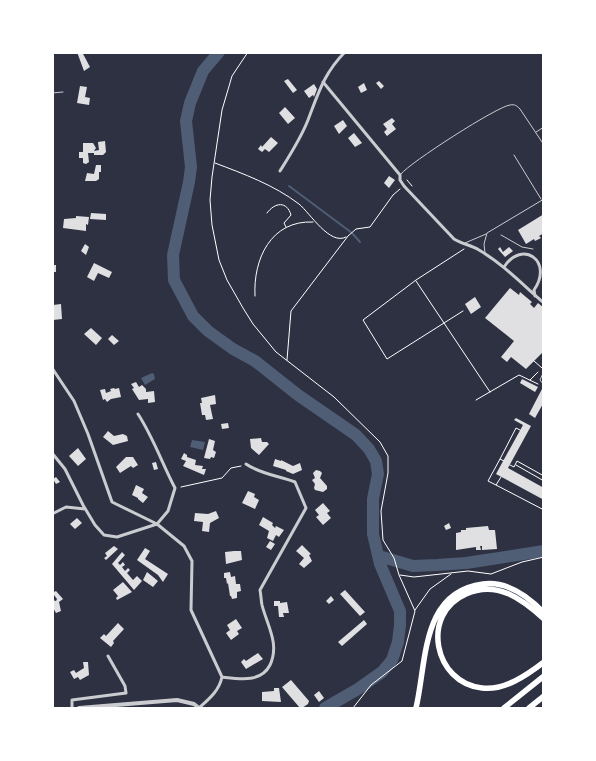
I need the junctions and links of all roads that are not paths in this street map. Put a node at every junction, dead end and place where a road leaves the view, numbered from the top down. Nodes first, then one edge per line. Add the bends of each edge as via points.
1 (345, 52) edge
2 (323, 82) junction
3 (52, 92) edge
4 (63, 92) dead end
5 (544, 128) edge
6 (535, 132) junction
7 (544, 145) edge
8 (514, 155) dead end
9 (280, 171) dead end
10 (400, 175) junction
11 (542, 199) edge
12 (487, 233) junction
13 (501, 235) dead end
14 (461, 244) junction
15 (533, 249) dead end
16 (486, 255) junction
17 (504, 267) junction
18 (536, 296) junction
19 (544, 303) edge
20 (52, 368) edge
21 (544, 372) edge
22 (544, 386) edge
23 (138, 414) dead end
24 (52, 453) edge
25 (246, 464) road end
26 (85, 509) junction
27 (52, 514) edge
28 (157, 524) junction
29 (544, 613) edge
30 (544, 619) edge
31 (108, 656) dead end
32 (544, 662) edge
33 (544, 676) edge
34 (222, 677) junction
35 (544, 696) edge
36 (72, 708) edge
37 (79, 708) edge
38 (199, 708) edge
39 (416, 708) edge
40 (504, 708) edge
41 (529, 708) edge

1 - 2 street
2 - 9 street via 305,127
2 - 10 street
3 - 4 lane
5 - 6 lane
6 - 7 lane
6 - 10 lane via 518,106 509,104 414,161
8 - 11 lane
10 - 14 street via 404,186
11 - 12 lane
12 - 14 lane
12 - 16 lane
13 - 15 lane via 522,248
14 - 16 street via 470,245
16 - 17 street
17 - 18 street
17 - 18 street via 516,256 525,254 532,257 541,271 534,290
18 - 19 street
20 - 28 street via 74,401 112,502
21 - 22 lane via 540,380
23 - 28 street via 152,436 175,488 168,511
24 - 26 street via 65,469
25 - 34 street via 254,470 295,482 306,508 260,590 274,650 270,665 256,678
26 - 27 street via 66,507
26 - 28 street via 104,535 117,537
28 - 34 street via 184,546 192,560 191,610
29 - 39 highway via 523,595 495,584 462,588 452,595 437,613 431,628
30 - 32 highway via 508,592 483,589 460,597 449,605 442,616 437,640 449,669 468,684 483,688 502,686
31 - 36 street via 126,693 72,700
33 - 40 highway
34 - 38 street via 220,686
35 - 41 highway
37 - 38 street via 177,700

